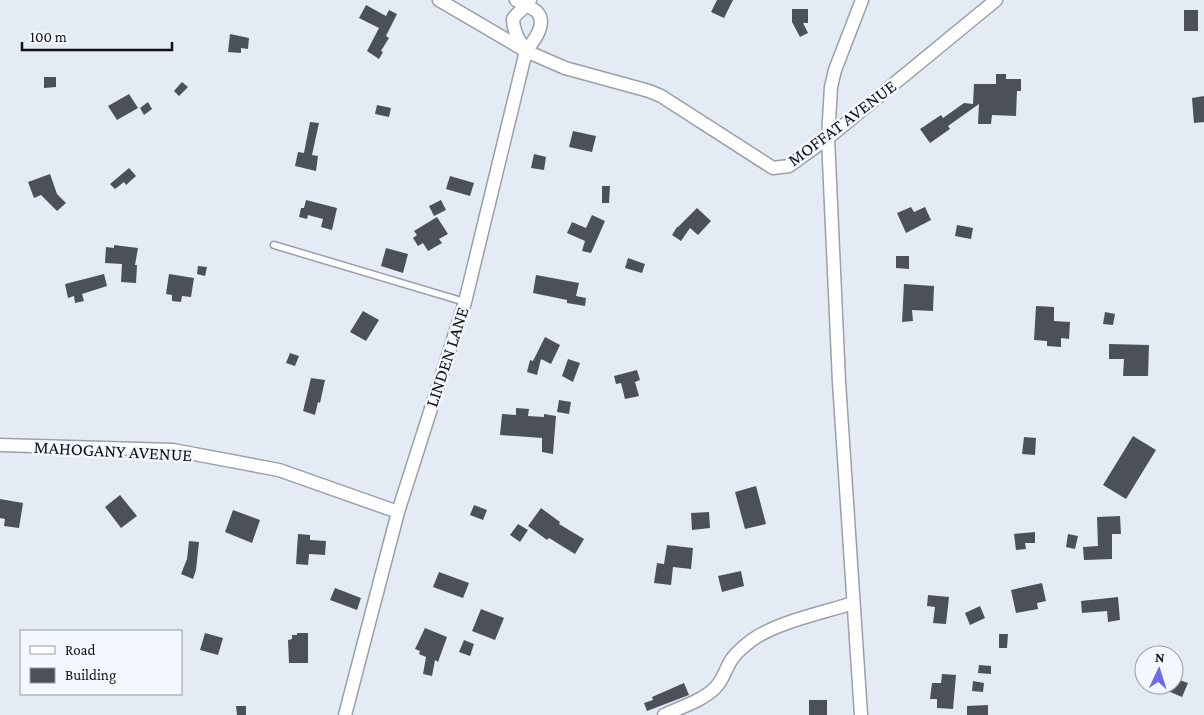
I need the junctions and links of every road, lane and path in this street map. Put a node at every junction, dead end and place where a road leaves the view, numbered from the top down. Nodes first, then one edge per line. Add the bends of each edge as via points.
1 (439, 0) edge
2 (862, 0) edge
3 (996, 0) edge
4 (524, 2) edge
5 (478, 24) junction
6 (513, 25) junction
7 (526, 51) junction
8 (828, 138) junction
9 (274, 245) dead end
10 (465, 302) junction
11 (0, 446) edge
12 (398, 512) junction
13 (853, 603) junction
14 (345, 715) edge
15 (664, 715) edge
16 (861, 715) edge

1 - 5 street, MOFFAT AVENUE
2 - 8 street via 835,70
3 - 8 street, MOFFAT AVENUE
4 - 6 street via 513,19
4 - 7 street, LINDEN LANE via 537,12 540,23 536,38
5 - 6 street
5 - 7 street, MOFFAT AVENUE
6 - 7 street
7 - 8 street, MOFFAT AVENUE via 565,68 661,96 773,168 789,166
7 - 10 street, LINDEN LANE
8 - 13 street
9 - 10 lane
10 - 12 street, LINDEN LANE
11 - 12 street, MAHOGANY AVENUE via 173,450 279,470
12 - 14 street, LINDEN LANE
13 - 15 street via 777,627 753,639 739,650 715,689
13 - 16 street

